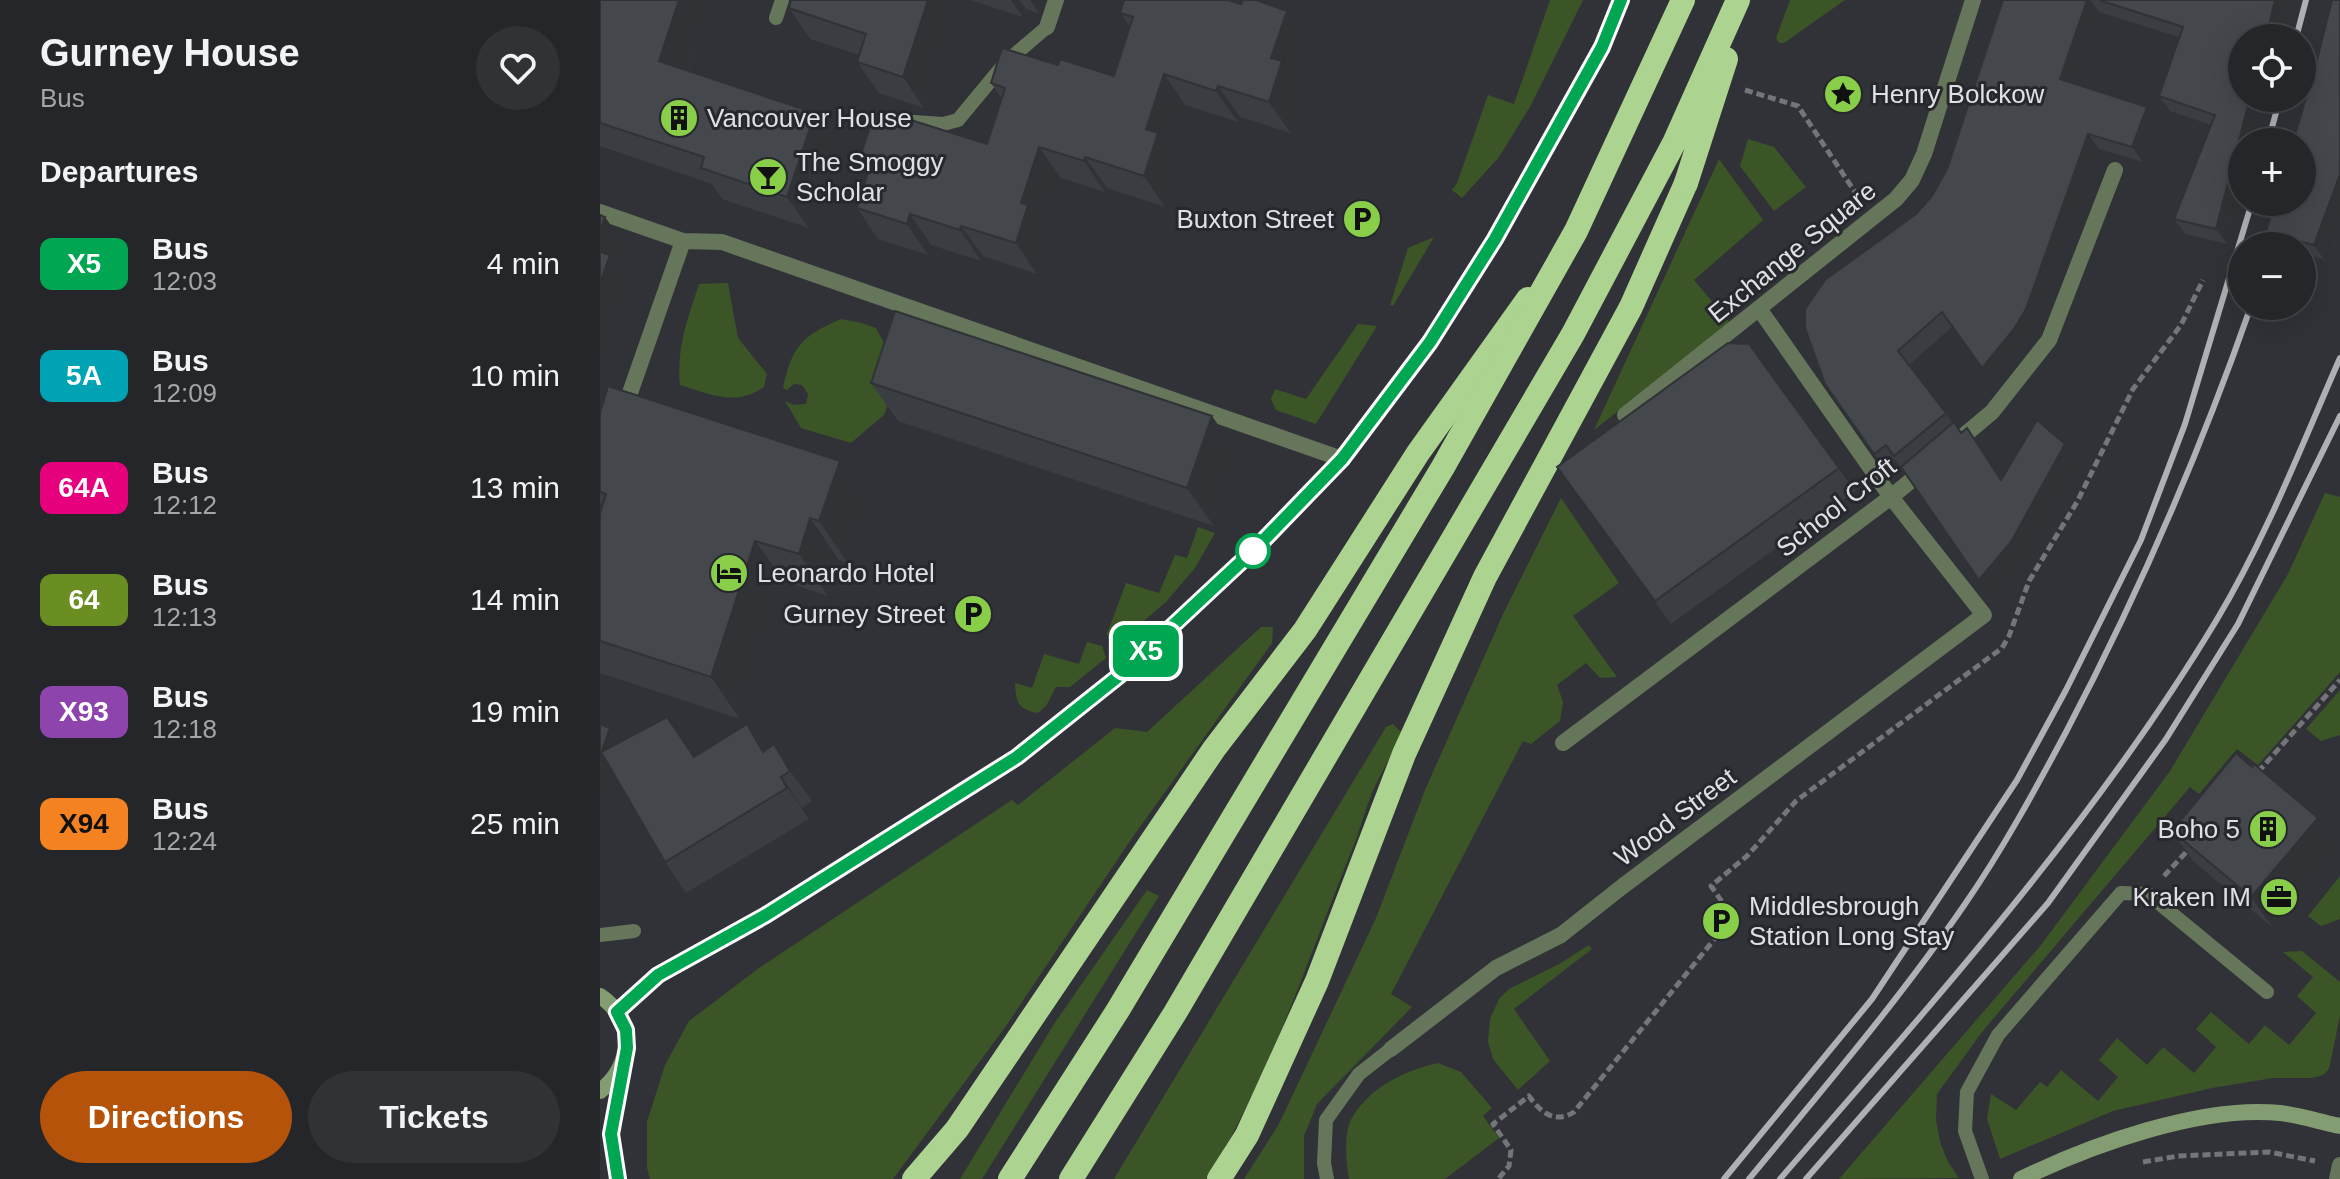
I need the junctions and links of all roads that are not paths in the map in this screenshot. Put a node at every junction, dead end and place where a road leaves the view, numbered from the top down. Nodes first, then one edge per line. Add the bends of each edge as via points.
1 (782, 0) edge
2 (1056, 0) edge
3 (1621, 0) edge
4 (1683, 0) edge
5 (1738, 0) edge
6 (1745, 0) edge
7 (1973, 0) edge
8 (776, 18) dead end
9 (1047, 27) joint
10 (889, 120) edge
11 (2115, 170) dead end
12 (600, 212) edge
13 (1576, 231) junction
14 (683, 241) junction
15 (1760, 310) junction
16 (1625, 415) edge
17 (615, 434) edge
18 (1342, 459) junction
19 (1891, 497) junction
20 (1563, 743) dead end
21 (634, 931) dead end
22 (600, 935) edge
23 (2267, 992) dead end
24 (600, 996) edge
25 (617, 1012) junction
26 (1391, 1049) joint
27 (622, 1067) junction
28 (600, 1091) edge
29 (2340, 1126) edge
30 (2340, 1166) edge
31 (618, 1179) edge
32 (914, 1179) edge
33 (1010, 1179) edge
34 (1071, 1179) edge
35 (1219, 1179) edge
36 (1327, 1179) edge
37 (1982, 1179) edge
38 (2021, 1179) edge
39 (2337, 1179) edge

1 - 8 lane
2 - 9 street
3 - 18 street via 1602,47 1495,239 1430,342
4 - 13 highway, bridge
5 - 34 highway, bridge via 1675,141 1573,334 1175,1013
6 - 35 highway, bridge via 1686,183 1631,307 1485,577 1404,754 1317,981 1247,1135
7 - 15 street, Exchange Square via 1912,180 1873,220
9 - 10 lane via 1006,62 958,120
11 - 19 street, School Croft via 2049,340 1992,412
12 - 14 street
13 - 32 highway, bridge via 1418,453 1305,630 1214,749 957,1129
13 - 33 highway, bridge via 1443,467 1118,1010
14 - 17 street
14 - 18 street via 722,242
15 - 16 street, Exchange Square
15 - 19 street
18 - 25 street via 1194,608 1017,757 766,915 658,975
19 - 20 street, School Croft
19 - 26 street, Wood Street via 1984,615 1561,935 1496,968
21 - 22 lane
23 - 37 lane via 2148,894 2121,893 1998,1035 1967,1092 1965,1131
24 - 25 street
25 - 27 street via 626,1030
26 - 36 lane via 1359,1074 1326,1120
27 - 28 street
27 - 31 street via 611,1134
29 - 38 street via 2280,1113 2185,1121 2069,1157
30 - 39 street

